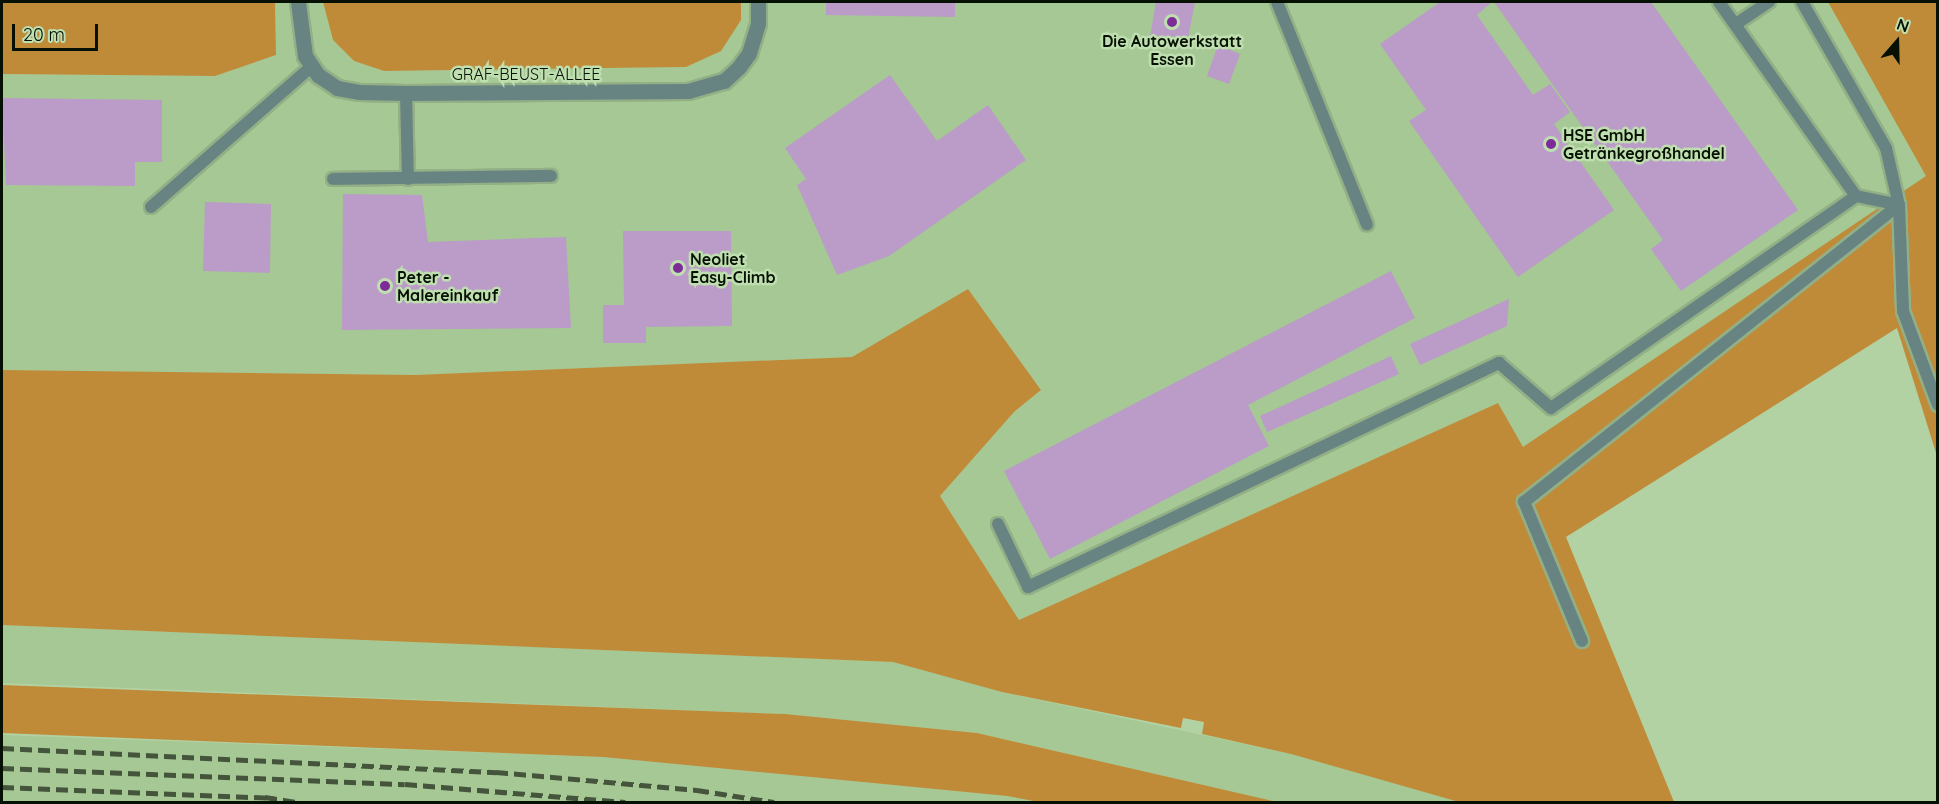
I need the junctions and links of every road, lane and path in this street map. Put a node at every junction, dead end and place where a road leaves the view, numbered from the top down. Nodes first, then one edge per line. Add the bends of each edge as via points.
1 (298, 2) edge
2 (758, 2) edge
3 (1277, 2) edge
4 (1719, 2) edge
5 (1769, 2) edge
6 (1802, 2) edge
7 (1736, 24) junction
8 (312, 66) junction
9 (406, 93) junction
10 (551, 176) dead end
11 (333, 179) dead end
12 (408, 179) junction
13 (1856, 196) junction
14 (1899, 205) junction
15 (151, 207) dead end
16 (1367, 225) dead end
17 (1938, 405) edge
18 (998, 524) dead end
19 (1582, 641) dead end

1 - 8 street via 305,56
2 - 9 street, GRAF-BEUST-ALLEE via 758,23 749,52 739,67 724,81 688,91
3 - 16 lane
4 - 7 lane
5 - 7 lane
6 - 14 lane via 1886,148
7 - 13 lane
8 - 9 street, GRAF-BEUST-ALLEE via 338,88
8 - 15 lane
9 - 12 lane
10 - 12 lane
11 - 12 lane
13 - 14 lane
13 - 18 lane via 1551,408 1499,363 1028,587
14 - 17 lane via 1903,311
14 - 19 lane via 1524,502

